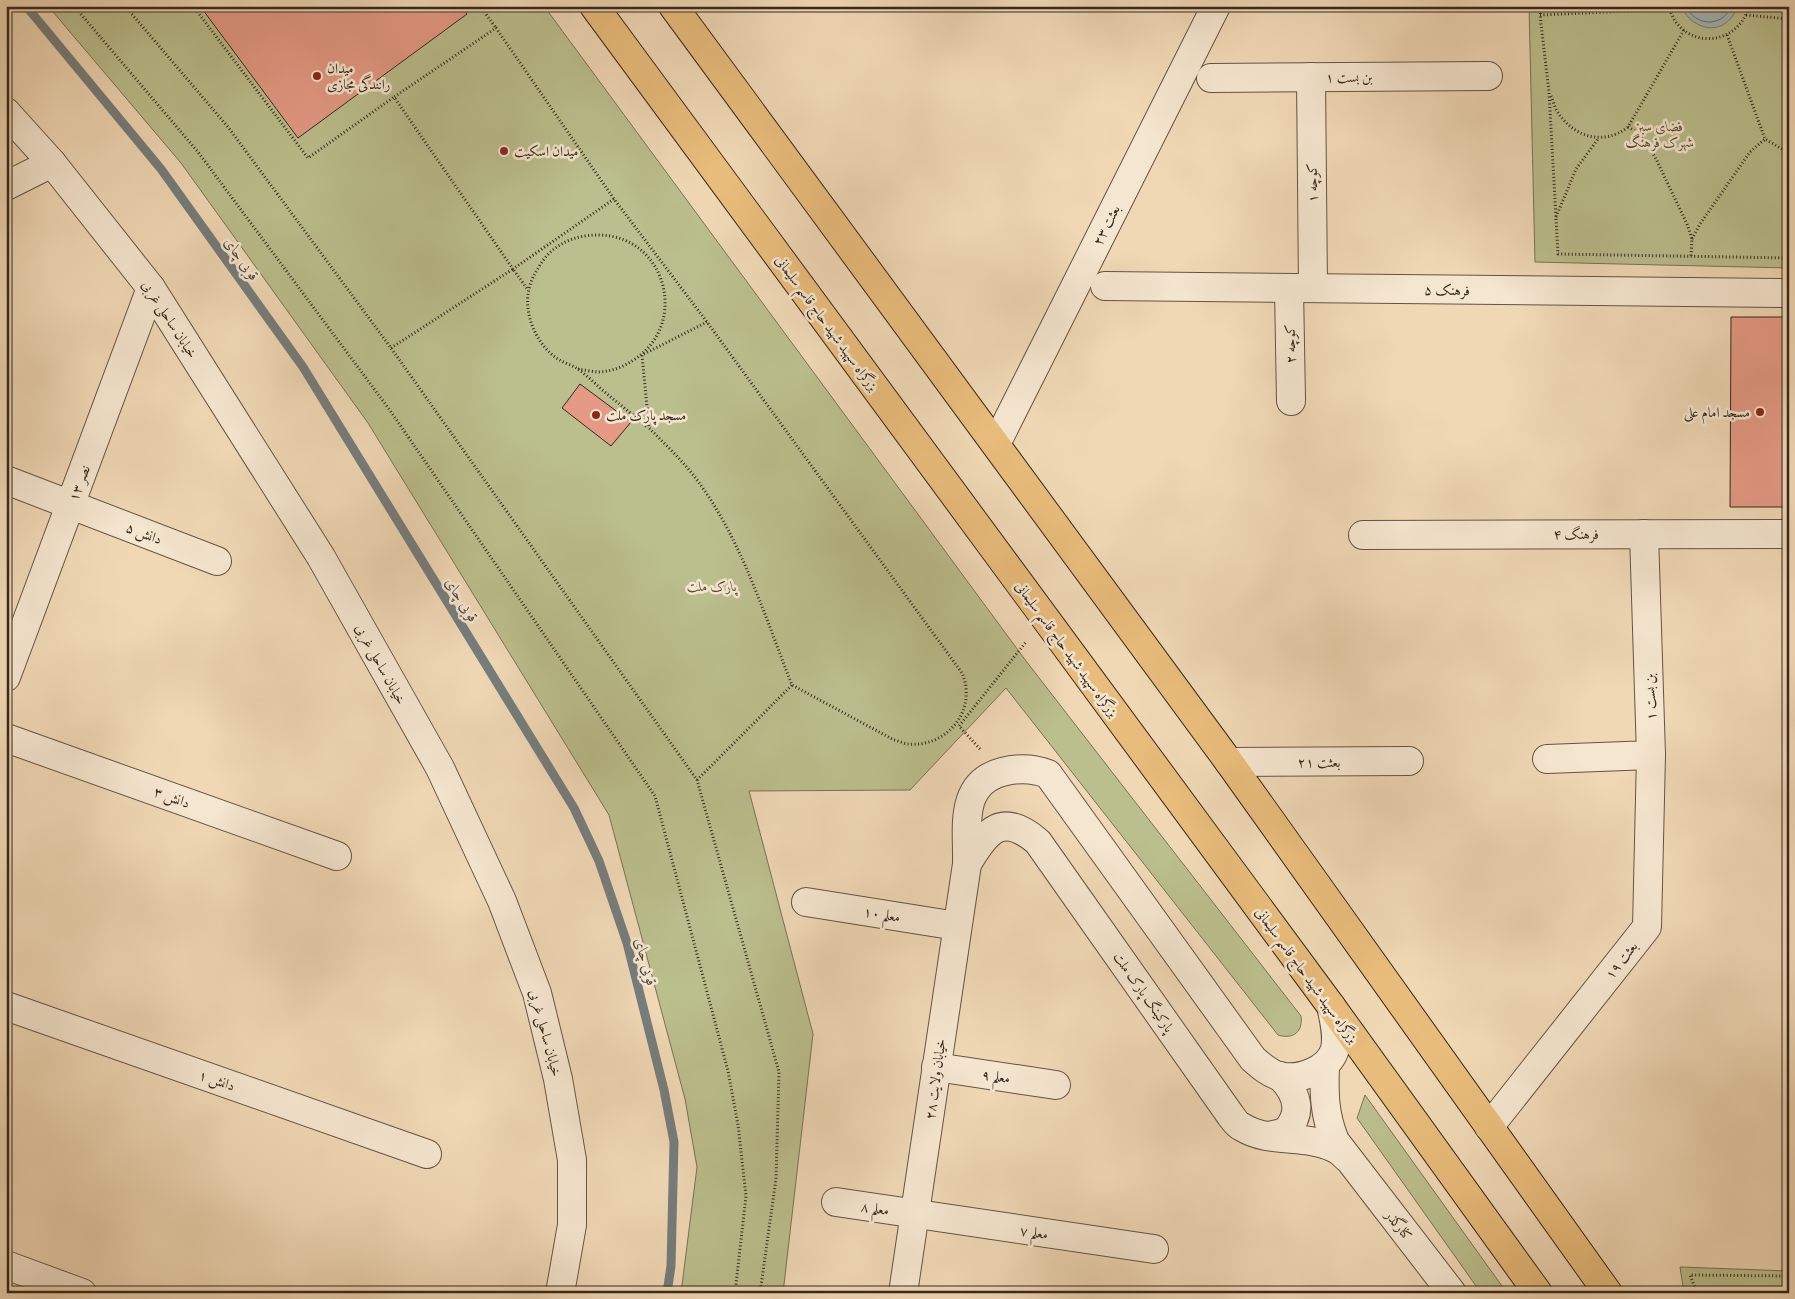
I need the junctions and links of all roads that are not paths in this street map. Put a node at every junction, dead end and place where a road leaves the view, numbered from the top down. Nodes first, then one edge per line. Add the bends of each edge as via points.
1 (594, 6) edge
2 (673, 6) edge
3 (1216, 6) edge
4 (1488, 76) dead end
5 (1311, 77) junction
6 (1211, 78) dead end
7 (6, 112) edge
8 (52, 163) junction
9 (6, 186) edge
10 (1105, 286) dead end
11 (152, 288) junction
12 (1301, 288) junction
13 (1789, 293) edge
14 (1290, 401) dead end
15 (996, 444) junction
16 (6, 480) edge
17 (70, 505) junction
18 (1644, 534) junction
19 (1789, 534) edge
20 (1363, 535) dead end
21 (217, 561) dead end
22 (6, 677) edge
23 (6, 738) edge
24 (1652, 755) junction
25 (1548, 759) dead end
26 (1409, 761) dead end
27 (1229, 762) junction
28 (337, 856) dead end
29 (968, 864) junction
30 (806, 902) dead end
31 (957, 926) junction
32 (6, 1006) edge
33 (1330, 1006) junction
34 (1324, 1064) junction
35 (936, 1067) junction
36 (1280, 1076) junction
37 (1056, 1085) dead end
38 (1489, 1128) junction
39 (1268, 1136) junction
40 (427, 1154) dead end
41 (1346, 1157) junction
42 (836, 1202) dead end
43 (914, 1214) junction
44 (1154, 1249) dead end
45 (6, 1265) edge
46 (82, 1293) edge
47 (560, 1293) edge
48 (903, 1293) edge
49 (1452, 1293) edge
50 (1538, 1293) edge
51 (1608, 1293) edge

1 - 33 highway, بزرگراه سپهبد شهید حاج قاسم سلیمانی
2 - 15 highway
3 - 15 street, بعثت ۲۳
4 - 5 street, بن بست ۱
5 - 6 street, بن بست ۱
5 - 12 street, کوچه ۱
7 - 8 street, خیابان ساحلی غربی
8 - 9 street
8 - 11 street, خیابان ساحلی غربی
10 - 12 street, فرهنک ۵
11 - 17 street, نصر ۱۳
11 - 47 street, خیابان ساحلی غربی via 321,557 440,768 502,901 537,993 558,1079 572,1160 572,1225
12 - 13 street, فرهنک ۵
12 - 14 street, کوچه ۲
15 - 27 highway
16 - 17 street, دانش ۵
17 - 21 street, دانش ۵
17 - 22 street, نصر ۱۳
18 - 19 street, فرهنگ ۴
18 - 20 street, فرهنگ ۴
18 - 24 street, بن بست ۱
23 - 28 street, دانش ۳
24 - 25 street
24 - 38 street, بعثت ۱۹ via 1647,927
26 - 27 street, بعثت ۲۱
27 - 38 highway
29 - 31 street, خیابان ولایت ۲۸
29 - 36 street via 968,814 976,786 992,775 1010,770 1048,774 1253,1059 1265,1070
29 - 39 street, پارکینگ پارک ملت via 980,842 996,828 1019,829 1038,842 1230,1116 1251,1132
30 - 31 street, معلم ۱۰
31 - 35 street, خیابان ولایت ۲۸
32 - 40 street, دانش ۱
33 - 34 street via 1336,1042 1334,1052
33 - 50 highway, بزرگراه سپهبد شهید حاج قاسم سلیمانی
34 - 36 street via 1311,1073 1296,1077
34 - 41 street via 1324,1101 1330,1129
35 - 37 street, معلم ۹
35 - 43 street, خیابان ولایت ۲۸
36 - 39 street via 1293,1095 1296,1114 1285,1132
38 - 51 highway
39 - 41 street, پارکینگ پارک ملت via 1325,1144
41 - 49 street, کنارگذر
42 - 43 street, معلم ۸
43 - 44 street, معلم ۷
43 - 48 street, خیابان ولایت ۲۸
45 - 46 street

